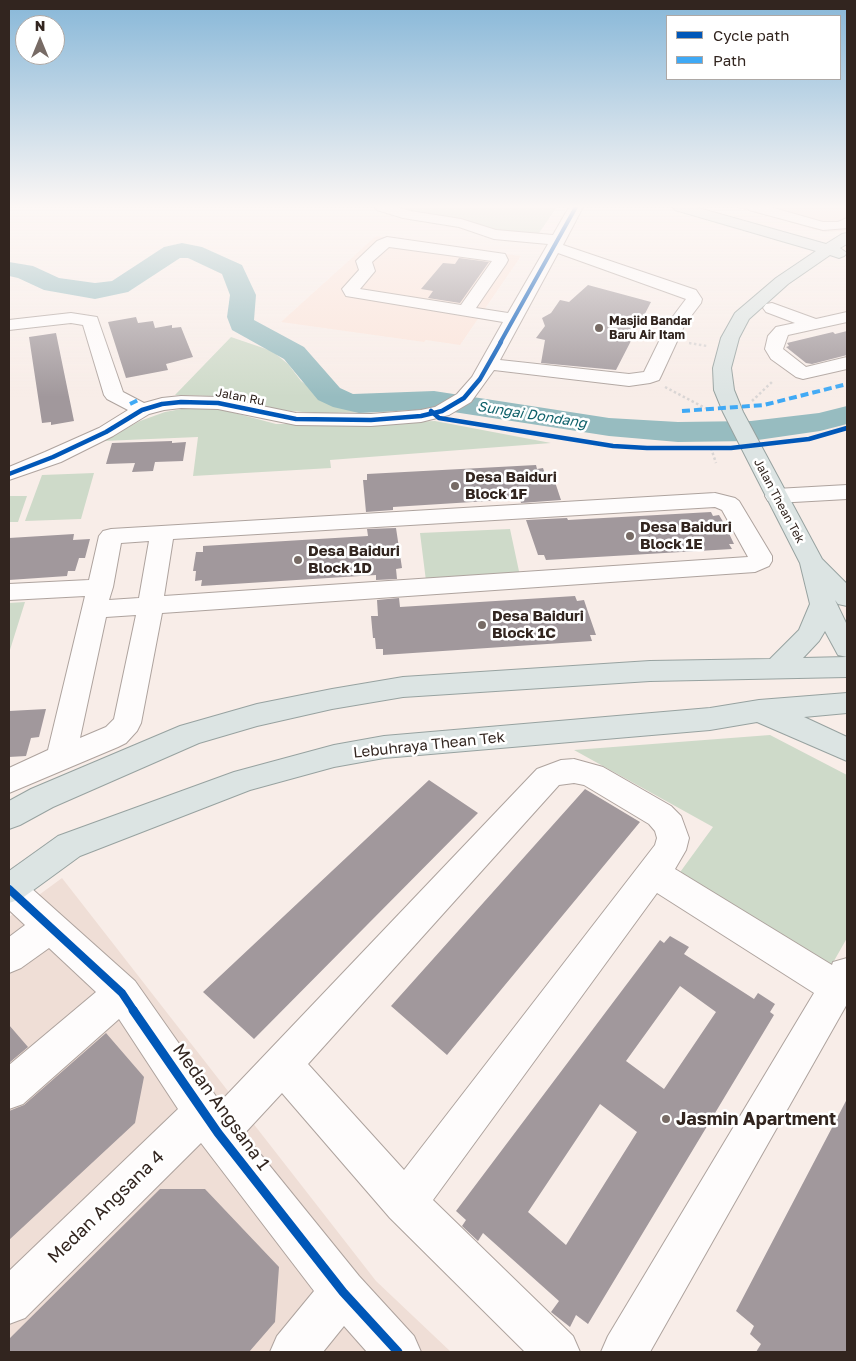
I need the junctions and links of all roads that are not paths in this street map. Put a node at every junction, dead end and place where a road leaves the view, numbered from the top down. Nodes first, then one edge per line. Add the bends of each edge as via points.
1 (366, 271) edge
2 (507, 271) edge
3 (540, 271) edge
4 (628, 271) edge
5 (801, 271) edge
6 (787, 298) dead end
7 (772, 308) junction
8 (465, 311) junction
9 (847, 317) edge
10 (514, 319) junction
11 (814, 324) junction
12 (10, 325) edge
13 (737, 328) junction
14 (847, 363) edge
15 (488, 364) junction
16 (142, 410) junction
17 (9, 474) edge
18 (847, 492) edge
19 (776, 496) junction
20 (162, 534) junction
21 (9, 592) edge
22 (839, 596) edge
23 (98, 598) junction
24 (150, 605) junction
25 (847, 648) edge
26 (847, 667) edge
27 (776, 669) junction
28 (847, 703) edge
29 (759, 711) junction
30 (847, 750) edge
31 (62, 757) junction
32 (9, 781) edge
33 (9, 816) edge
34 (653, 873) junction
35 (9, 889) edge
36 (51, 926) junction
37 (9, 957) edge
38 (842, 980) edge
39 (122, 993) junction
40 (282, 1064) junction
41 (9, 1090) edge
42 (211, 1122) junction
43 (405, 1203) junction
44 (343, 1292) junction
45 (9, 1302) edge
46 (293, 1352) edge
47 (398, 1352) edge
48 (557, 1352) edge
49 (624, 1352) edge

1 - 8 street via 350,289 352,292
2 - 8 street
3 - 10 street
4 - 15 street via 690,294 694,299 677,323 652,376 629,380
5 - 13 main road, Jalan Thean Tek via 762,297 740,317
6 - 7 main road
7 - 11 street
7 - 13 main road via 752,324
8 - 10 street
9 - 11 street
10 - 15 street
11 - 14 street via 780,333 775,352 803,373
12 - 16 street via 71,318 92,321 114,395
13 - 19 main road, Jalan Thean Tek via 730,338 722,368 724,390
15 - 16 street, Jalan Ru via 472,391 451,407 421,416 371,420 296,419 202,402 162,404
16 - 17 street, Jalan Ru via 106,432
18 - 19 street
19 - 22 main road, Jalan Thean Tek via 812,563
20 - 23 street via 111,536
20 - 24 street
20 - 24 street via 715,500 731,506 760,561 755,564
21 - 23 street
22 - 25 main road, Jalan Thean Tek
22 - 27 main road via 810,635
23 - 24 street
23 - 31 street
24 - 31 street via 127,723 108,739
26 - 27 main road
27 - 33 main road via 650,671 403,687 332,699 257,714 190,734 42,798
28 - 29 main road, Lebuhraya Thean Tek
29 - 30 main road
29 - 35 main road, Lebuhraya Thean Tek via 710,719 384,747 334,756 244,780 70,846
31 - 32 street
34 - 38 street
34 - 40 street, Medan Angsana 4 via 670,850 673,838 670,825 660,815 592,775 574,771 548,777
34 - 43 street, Medan Angsana 4
35 - 36 street, Medan Angsana 1
36 - 37 street
36 - 39 street, Medan Angsana 1
38 - 49 street
39 - 41 street
39 - 42 street, Medan Angsana 1
40 - 42 street, Medan Angsana 4
40 - 43 street
42 - 44 street, Medan Angsana 1
42 - 45 street, Medan Angsana 4
43 - 48 street
44 - 46 street
44 - 47 street, Medan Angsana 1

